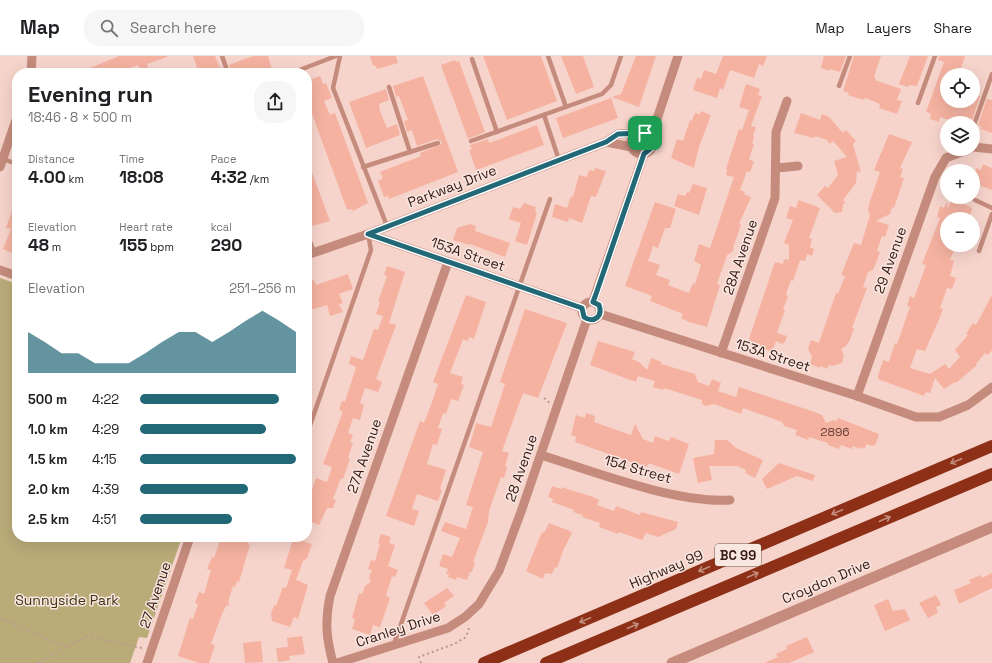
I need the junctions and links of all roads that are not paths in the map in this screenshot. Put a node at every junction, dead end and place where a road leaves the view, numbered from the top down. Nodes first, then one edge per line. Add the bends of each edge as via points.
1 (32, 56) edge
2 (222, 56) edge
3 (336, 56) edge
4 (340, 56) edge
5 (548, 56) edge
6 (622, 56) edge
7 (678, 56) edge
8 (850, 56) edge
9 (935, 56) edge
10 (472, 59) dead end
11 (31, 68) edge
12 (226, 68) edge
13 (306, 68) edge
14 (992, 74) edge
15 (839, 86) dead end
16 (389, 87) dead end
17 (787, 101) dead end
18 (918, 103) dead end
19 (566, 107) junction
20 (544, 115) junction
21 (977, 116) edge
22 (12, 131) edge
23 (497, 132) junction
24 (638, 133) junction
25 (651, 137) junction
26 (471, 141) dead end
27 (606, 142) junction
28 (438, 143) dead end
29 (632, 147) junction
30 (980, 148) edge
31 (992, 149) edge
32 (410, 152) junction
33 (644, 154) junction
34 (951, 156) edge
35 (559, 160) junction
36 (1, 163) edge
37 (12, 164) edge
38 (798, 166) dead end
39 (363, 167) junction
40 (776, 168) junction
41 (550, 199) dead end
42 (980, 202) edge
43 (992, 208) edge
44 (992, 214) edge
45 (387, 226) junction
46 (368, 234) junction
47 (980, 248) edge
48 (312, 253) edge
49 (448, 262) junction
50 (0, 270) edge
51 (12, 274) edge
52 (518, 286) junction
53 (593, 302) junction
54 (582, 308) junction
55 (600, 314) junction
56 (587, 319) junction
57 (721, 353) junction
58 (992, 387) edge
59 (857, 396) junction
60 (312, 420) edge
61 (992, 446) edge
62 (540, 455) junction
63 (992, 474) edge
64 (730, 500) dead end
65 (992, 527) edge
66 (188, 542) edge
67 (465, 617) joint
68 (393, 646) junction
69 (146, 663) edge
70 (333, 663) edge
71 (337, 663) edge
72 (484, 663) edge
73 (546, 663) edge
74 (672, 663) edge

1 - 11 street
2 - 12 lane
3 - 13 lane
4 - 39 lane via 333,88
5 - 19 lane
6 - 19 lane via 611,85 602,94
7 - 25 street
8 - 15 lane
9 - 18 lane
10 - 23 lane
14 - 21 lane
16 - 32 lane
17 - 40 street, 28A Avenue via 776,132
19 - 20 lane
20 - 23 lane
20 - 35 lane
22 - 36 street
23 - 26 lane
24 - 25 street via 645,133
24 - 27 street, Parkway Drive via 618,134
24 - 29 street via 632,138
25 - 33 street via 652,147
27 - 29 street
27 - 35 street, Parkway Drive
28 - 32 lane
29 - 33 street via 637,153
30 - 31 street
32 - 39 lane
33 - 53 street
34 - 59 street, 29 Avenue via 946,158 935,177
35 - 45 street, Parkway Drive
36 - 37 lane
38 - 40 street
39 - 45 lane
40 - 57 street, 28A Avenue via 775,198
41 - 52 lane
42 - 43 lane
44 - 47 lane
45 - 46 street, Parkway Drive
46 - 48 street, Parkway Drive
46 - 49 street, 153A Street
46 - 60 lane via 372,250
49 - 52 street, 153A Street
49 - 70 street, 27A Avenue via 330,596 326,619 327,639
50 - 51 street
52 - 54 street, 153A Street
52 - 68 lane
53 - 54 street via 586,303
53 - 55 street via 599,305
54 - 56 street
55 - 56 street via 595,319
55 - 57 street, 153A Street
56 - 62 street, 28 Avenue
57 - 59 street, 153A Street
58 - 59 street, 153A Street via 968,405 939,417 905,415
61 -> 72 highway, Highway 99 / BC 99
62 - 64 street, 154 Street via 655,490 712,501
62 - 67 street, 28 Avenue via 499,571 479,604
73 -> 63 highway, BC 99
65 - 74 street, Croydon Drive
66 - 69 street, 27 Avenue
67 - 68 street, Cranley Drive via 448,628
68 - 71 street, Cranley Drive

